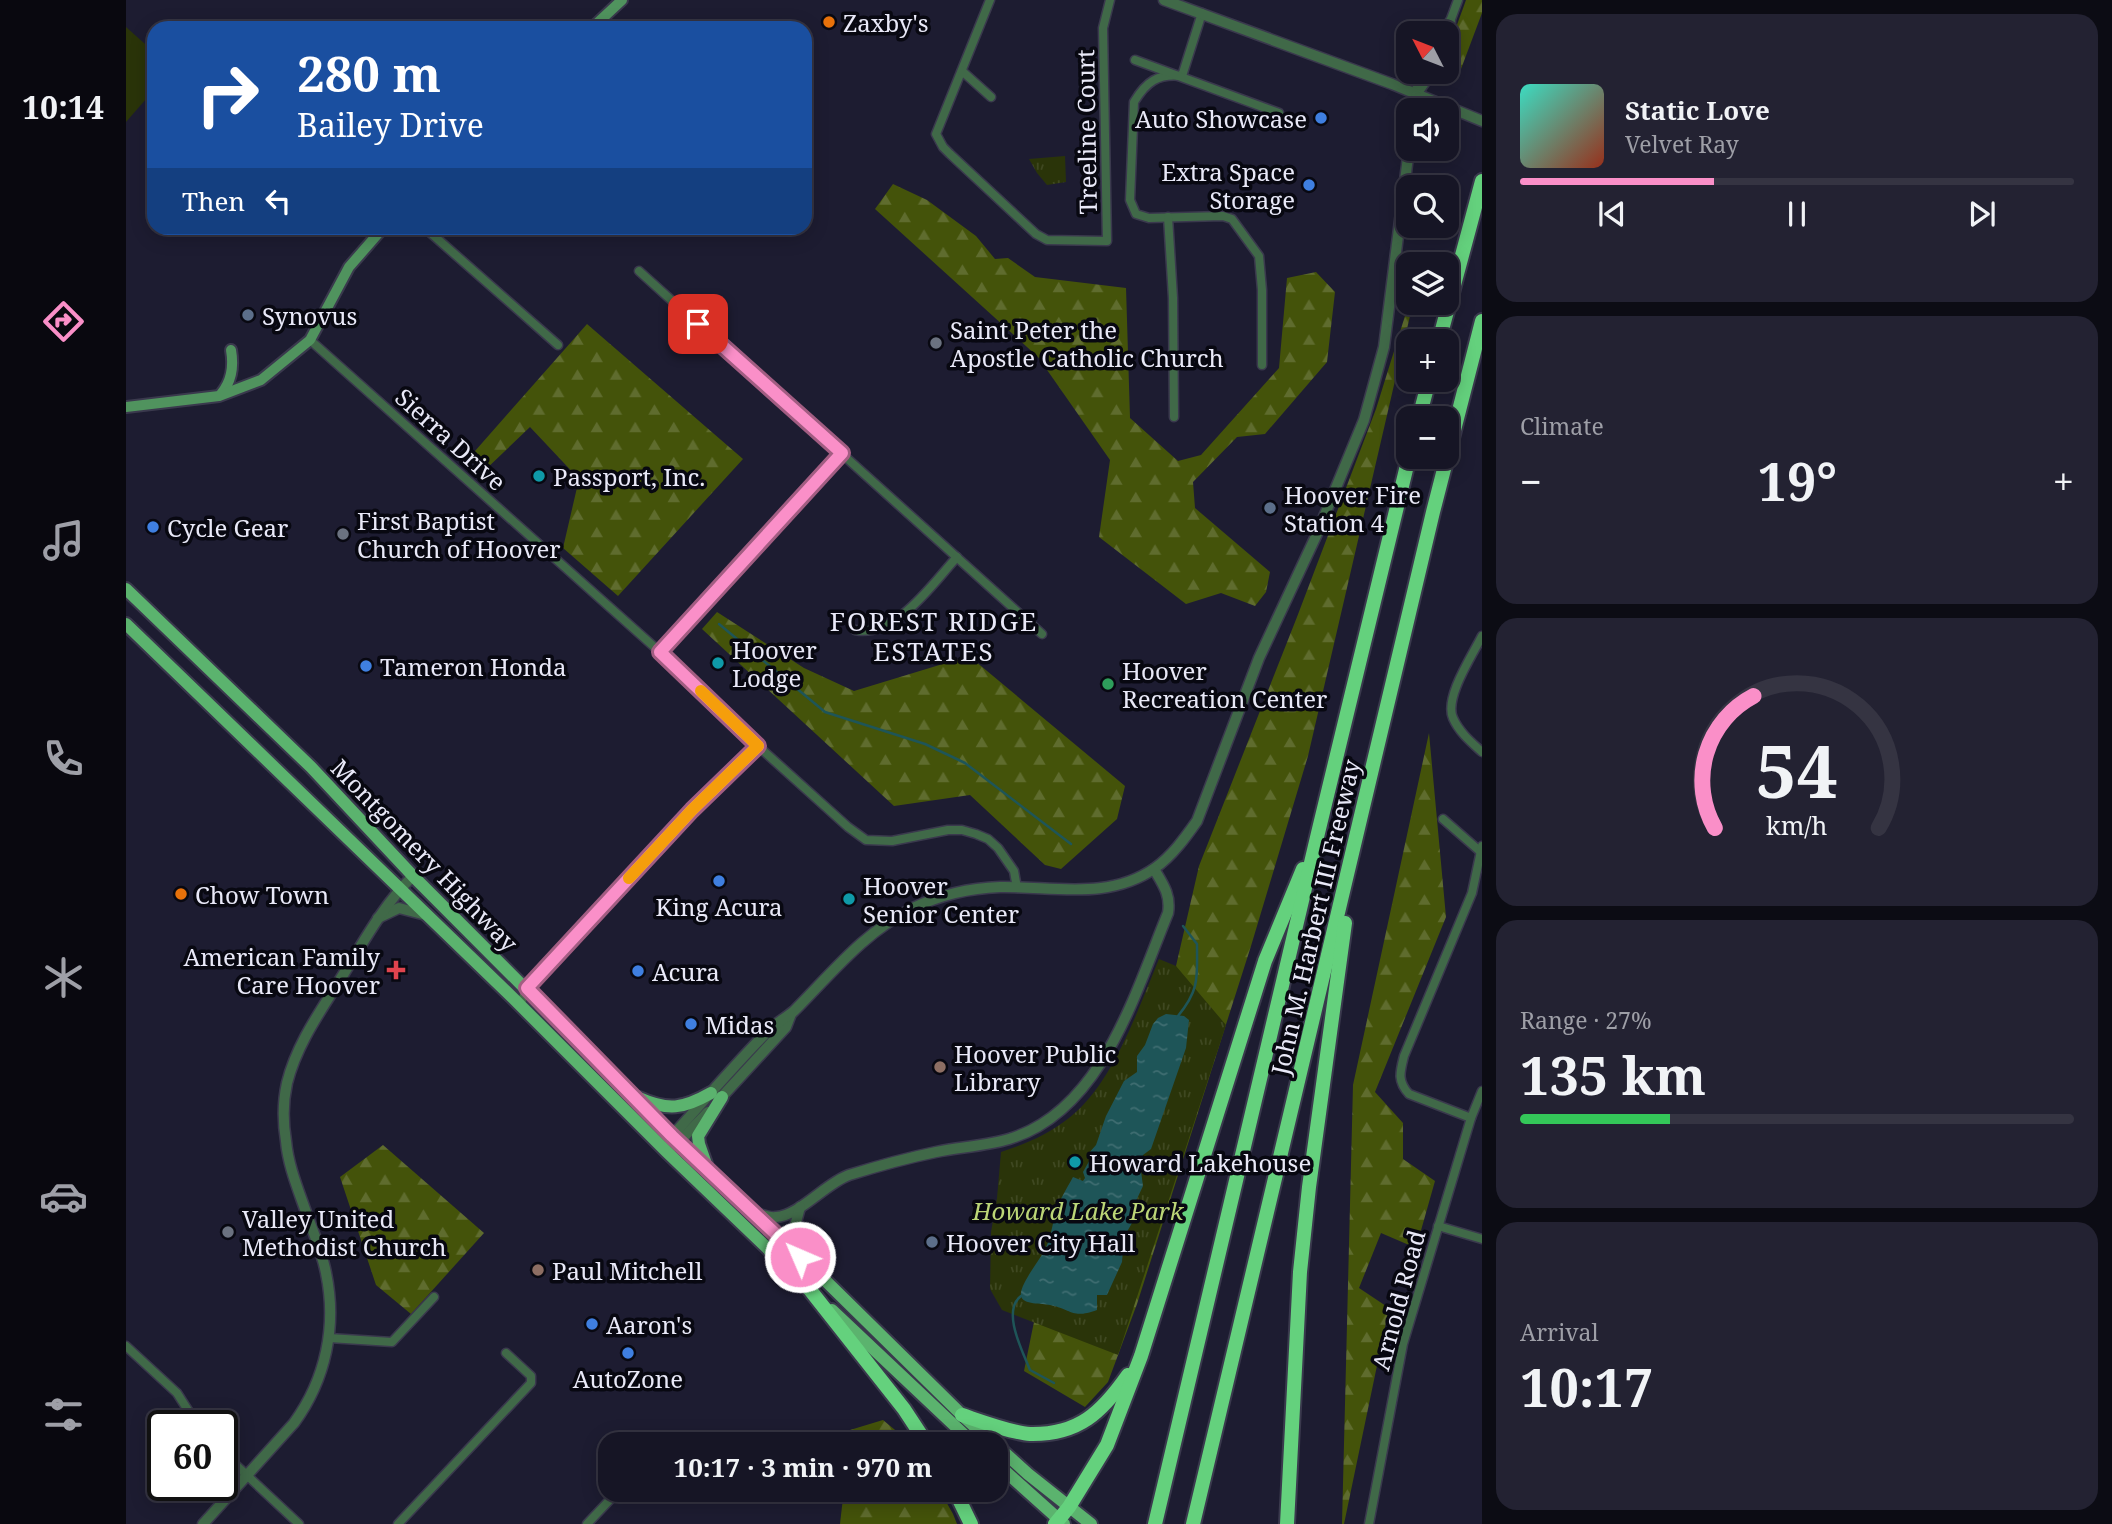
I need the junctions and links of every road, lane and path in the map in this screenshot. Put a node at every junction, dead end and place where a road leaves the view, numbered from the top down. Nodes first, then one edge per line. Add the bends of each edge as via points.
1 (622, 0) edge
2 (990, 0) edge
3 (1110, 0) edge
4 (1164, 0) edge
5 (1458, 0) edge
6 (1202, 13) junction
7 (1451, 19) edge
8 (600, 21) edge
9 (1135, 60) dead end
10 (962, 71) junction
11 (1182, 76) junction
12 (1417, 84) edge
13 (1426, 84) edge
14 (1416, 96) junction
15 (991, 97) dead end
16 (1279, 113) dead end
17 (1482, 121) edge
18 (1407, 161) edge
19 (1482, 181) edge
20 (1168, 217) junction
21 (377, 235) edge
22 (433, 235) edge
23 (639, 271) dead end
24 (1482, 320) edge
25 (1442, 329) edge
26 (310, 340) junction
27 (558, 345) dead end
28 (231, 350) dead end
29 (1262, 365) dead end
30 (219, 396) junction
31 (126, 407) edge
32 (1174, 418) dead end
33 (842, 453) junction
34 (1406, 469) edge
35 (957, 557) junction
36 (126, 589) edge
37 (126, 624) edge
38 (855, 630) dead end
39 (1042, 634) dead end
40 (1482, 636) edge
41 (660, 652) junction
42 (758, 746) junction
43 (1482, 752) edge
44 (1443, 819) dead end
45 (1318, 833) junction
46 (1356, 842) junction
47 (1481, 850) edge
48 (1153, 869) junction
49 (413, 876) junction
50 (1017, 888) junction
51 (399, 889) junction
52 (426, 915) junction
53 (378, 918) junction
54 (527, 988) junction
55 (520, 1005) junction
56 (1482, 1091) edge
57 (631, 1094) junction
58 (716, 1095) junction
59 (1471, 1118) junction
60 (676, 1139) junction
61 (667, 1152) junction
62 (709, 1171) junction
63 (800, 1207) junction
64 (754, 1212) junction
65 (1438, 1226) junction
66 (1482, 1239) edge
67 (800, 1257) junction
68 (807, 1286) junction
69 (434, 1297) dead end
70 (329, 1338) junction
71 (126, 1346) edge
72 (506, 1353) dead end
73 (1141, 1356) junction
74 (188, 1410) edge
75 (962, 1415) junction
76 (919, 1432) edge
77 (961, 1432) edge
78 (981, 1432) edge
79 (1008, 1455) edge
80 (238, 1467) edge
81 (246, 1475) junction
82 (1008, 1475) edge
83 (608, 1502) edge
84 (960, 1502) edge
85 (1069, 1507) junction
86 (1156, 1521) edge
87 (1059, 1523) edge
88 (203, 1524) edge
89 (299, 1524) edge
90 (398, 1524) edge
91 (587, 1524) edge
92 (971, 1524) edge
93 (1091, 1524) edge
94 (1193, 1524) edge
95 (1287, 1524) edge
96 (1369, 1524) edge

1 - 8 main road
2 - 10 street, Treeline Court
3 - 10 street, Treeline Court via 1103,28 1107,241 1047,240 1036,234 943,147 936,135
4 - 6 street
5 - 7 street
6 - 11 street
6 - 14 street
9 - 11 street
10 - 15 street
11 - 16 street
11 - 20 street via 1157,77 1134,102 1130,200 1136,214
12 - 14 street
13 - 14 street
14 - 17 street
18 - 48 street via 1384,347 1364,420 1259,658 1197,821 1171,855
19 - 25 highway
20 - 29 street via 1232,219 1255,250 1262,290
20 - 32 street
21 - 26 main road via 349,267
22 - 27 street
23 - 33 street
24 - 46 highway, John M. Harbert III Freeway
26 - 30 main road via 261,380
26 - 41 street, Sierra Drive
28 - 30 main road via 232,374
30 - 31 main road
33 - 35 street
33 - 41 street
34 - 45 highway, John M. Harbert III Freeway
35 - 38 street via 895,621 874,630
35 - 39 street
36 - 49 main road, Montgomery Highway via 311,767
37 - 51 main road, Montgomery Highway
40 - 43 street via 1451,702 1451,716
41 - 42 street, Sierra Drive
42 - 50 street, Sierra Drive via 866,839 892,841 948,830 975,834 998,848 1014,871
42 - 54 street via 692,810
44 - 47 street
45 - 73 highway via 1265,961
45 - 86 highway, John M. Harbert III Freeway
46 - 94 highway, John M. Harbert III Freeway
46 - 95 highway via 1300,1272
47 - 59 street via 1472,893 1399,1075 1409,1094
48 - 50 street via 1123,884 1087,891
48 - 63 street via 1168,894 1168,913 1118,1034 1086,1086 1056,1115 1009,1139 884,1164 840,1178
49 - 51 street
49 - 54 main road, Montgomery Highway
50 - 58 street via 961,891 908,911 862,942 791,1014 771,1028
51 - 52 main road, Montgomery Highway
51 - 53 street
52 - 53 street via 399,908
52 - 55 main road, Montgomery Highway
53 - 70 street via 302,1042 287,1083 285,1140 326,1270
54 - 55 street
54 - 57 main road, Montgomery Highway
55 - 61 main road, Montgomery Highway
56 - 59 street, Arnold Road
57 - 58 main road via 668,1108
57 - 60 main road, Montgomery Highway
58 - 60 street
58 - 62 main road via 698,1136
59 - 65 street, Arnold Road
60 - 61 street
60 - 62 main road, Montgomery Highway
61 - 68 main road, Montgomery Highway
62 - 64 main road, Montgomery Highway
63 - 64 street via 775,1218
63 - 67 street via 794,1230
64 - 67 main road, Montgomery Highway
65 - 66 street
65 - 96 street, Arnold Road via 1403,1344
67 - 75 main road, Montgomery Highway
68 - 76 highway
68 - 77 main road, Montgomery Highway
69 - 70 street via 392,1342
70 - 81 street via 320,1377 305,1408
71 - 74 street via 177,1393
72 - 90 street via 530,1376 531,1383
73 - 75 highway via 1111,1399 1084,1423 1028,1434
73 - 85 highway via 1107,1445
75 - 78 main road, Montgomery Highway
79 - 85 main road, Montgomery Highway
80 - 81 street
81 - 88 street
81 - 89 street
82 - 87 main road
83 - 91 street
84 - 92 highway
85 - 87 highway
85 - 93 main road, Montgomery Highway

